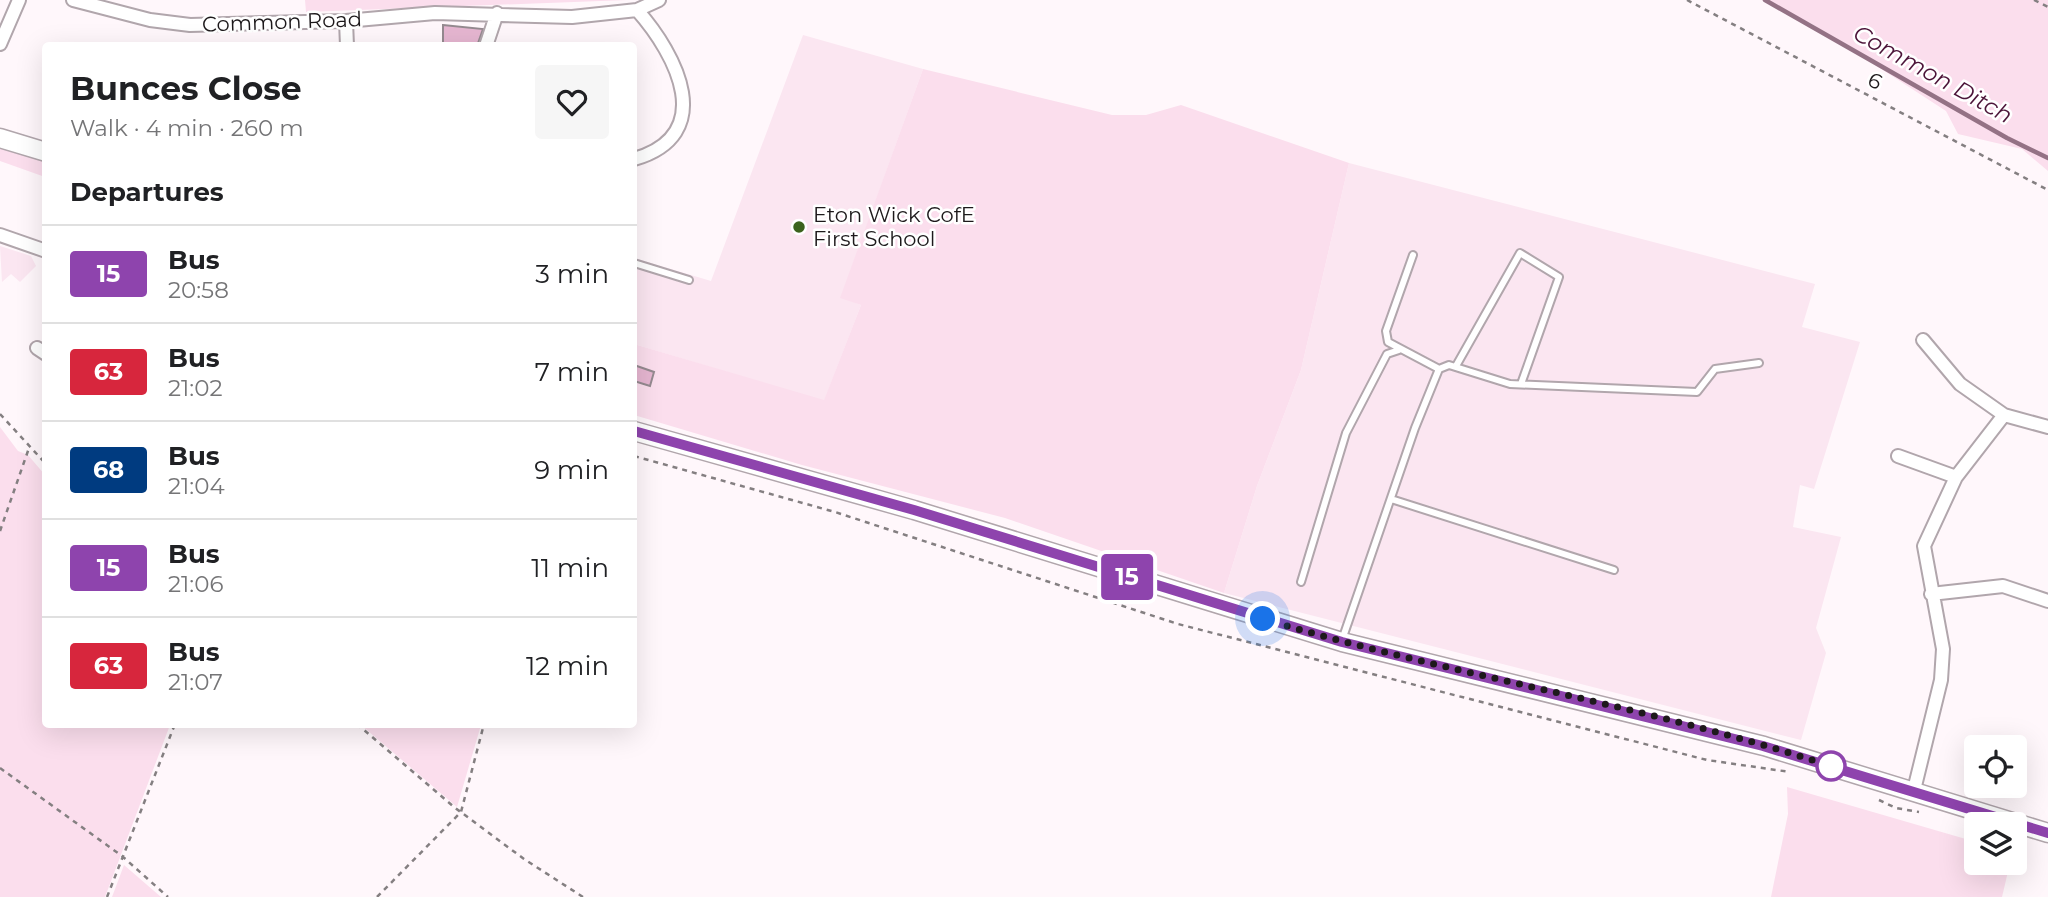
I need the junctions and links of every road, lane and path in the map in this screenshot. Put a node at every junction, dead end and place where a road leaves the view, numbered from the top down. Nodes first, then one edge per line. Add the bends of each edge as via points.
1 (19, 0) edge
2 (73, 0) edge
3 (659, 0) edge
4 (1687, 0) edge
5 (2034, 0) edge
6 (2048, 7) edge
7 (637, 10) junction
8 (497, 13) junction
9 (346, 21) junction
10 (347, 42) edge
11 (487, 42) edge
12 (0, 44) edge
13 (0, 138) edge
14 (42, 151) edge
15 (637, 158) edge
16 (2048, 190) edge
17 (0, 235) edge
18 (42, 250) edge
19 (1413, 255) dead end
20 (637, 264) edge
21 (689, 281) dead end
22 (1923, 340) dead end
23 (1399, 350) junction
24 (1759, 363) dead end
25 (1456, 366) junction
26 (1439, 369) junction
27 (1521, 384) junction
28 (0, 414) edge
29 (2004, 415) junction
30 (2048, 427) edge
31 (637, 432) edge
32 (29, 447) junction
33 (1898, 456) dead end
34 (42, 460) edge
35 (1956, 477) junction
36 (1391, 499) junction
37 (0, 531) edge
38 (1614, 570) dead end
39 (1301, 582) dead end
40 (1931, 594) junction
41 (2048, 601) edge
42 (1342, 642) junction
43 (173, 728) edge
44 (362, 728) edge
45 (483, 728) edge
46 (0, 768) edge
47 (1914, 790) junction
48 (461, 812) junction
49 (2048, 833) edge
50 (122, 856) junction
51 (107, 897) edge
52 (167, 897) edge
53 (377, 897) edge
54 (583, 897) edge

1 - 12 street
2 - 9 street, Common Road via 190,25
3 - 7 street, Common Road
4 - 16 path, 6
5 - 6 path
7 - 8 street, Common Road via 572,17
7 - 15 street via 657,33 683,89 682,113 673,136 651,154
8 - 9 street, Common Road
8 - 11 street
9 - 10 street
13 - 14 main road
17 - 18 street
19 - 23 lane via 1387,331 1388,342
20 - 21 lane
22 - 29 street via 1960,384
23 - 26 lane
23 - 39 lane via 1387,354 1346,433
24 - 27 lane via 1715,369 1697,392
25 - 26 lane
25 - 27 lane
25 - 27 lane via 1520,253 1559,277
26 - 36 lane
28 - 32 path
29 - 30 street
29 - 35 street
31 - 42 main road via 914,510
32 - 34 path
32 - 37 path
33 - 35 street
35 - 40 street via 1924,546
36 - 38 lane
36 - 42 lane
40 - 41 street via 2003,586
40 - 47 street via 1943,649 1941,680
42 - 47 main road via 1689,727
43 - 50 path
44 - 48 path
45 - 48 path
46 - 50 path
47 - 49 main road
48 - 53 path
48 - 54 path
50 - 51 path
50 - 52 path

